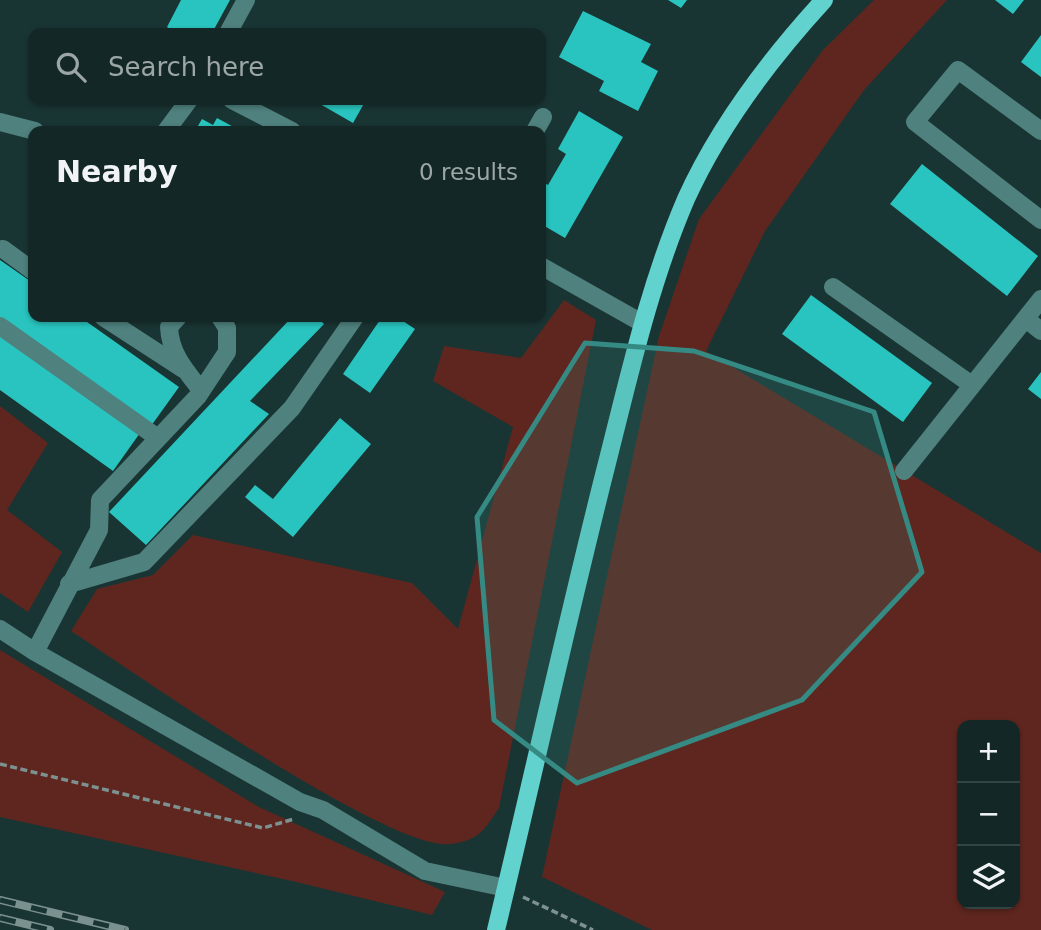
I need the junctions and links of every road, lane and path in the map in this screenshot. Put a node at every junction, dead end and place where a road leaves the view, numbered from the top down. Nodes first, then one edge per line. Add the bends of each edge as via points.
1 (246, 0) edge
2 (824, 0) edge
3 (231, 28) edge
4 (185, 105) edge
5 (242, 105) edge
6 (0, 122) edge
7 (170, 126) edge
8 (282, 126) edge
9 (28, 129) edge
10 (1041, 131) edge
11 (1041, 220) edge
12 (3, 250) dead end
13 (28, 268) edge
14 (546, 269) edge
15 (833, 287) dead end
16 (1041, 299) edge
17 (1026, 319) junction
18 (111, 322) edge
19 (174, 322) edge
20 (223, 322) edge
21 (352, 322) edge
22 (642, 323) junction
23 (0, 326) edge
24 (1041, 331) edge
25 (183, 369) junction
26 (972, 385) junction
27 (201, 390) junction
28 (158, 438) junction
29 (904, 471) dead end
30 (69, 584) junction
31 (0, 629) edge
32 (35, 652) junction
33 (0, 764) edge
34 (323, 810) junction
35 (506, 888) junction
36 (495, 930) edge
37 (593, 930) edge

1 - 3 street
2 - 22 main road via 780,48 724,131 687,197
4 - 7 street
5 - 8 street
6 - 9 street
10 - 11 street via 958,70 915,122
12 - 13 street
14 - 22 street
15 - 26 street
16 - 17 street
17 - 24 street
17 - 26 street
18 - 25 street
19 - 25 street via 169,327 170,344
20 - 27 street via 227,352
21 - 30 street via 292,408 144,562
22 - 35 main road
23 - 28 street
25 - 27 street
26 - 29 street
27 - 28 street
28 - 30 street via 100,500 99,530
30 - 32 street
31 - 32 street
32 - 34 street via 300,802
33 - 34 path via 263,828
34 - 35 street via 425,871
35 - 36 main road
35 - 37 path

